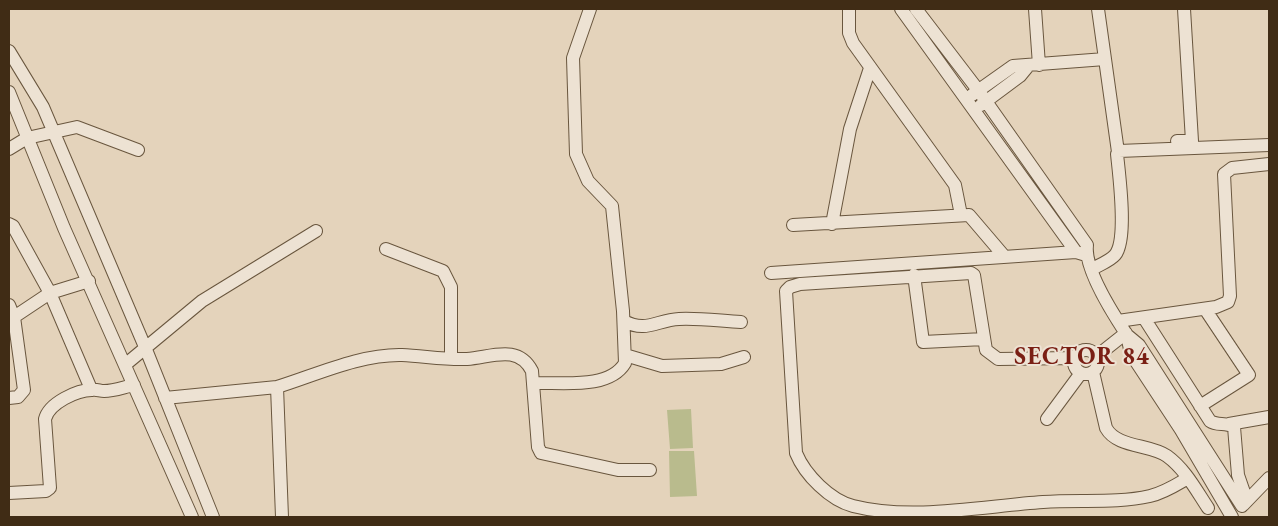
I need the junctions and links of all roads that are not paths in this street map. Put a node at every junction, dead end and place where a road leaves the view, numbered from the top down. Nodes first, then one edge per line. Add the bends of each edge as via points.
1 (590, 9) edge
2 (849, 9) edge
3 (901, 9) edge
4 (916, 9) edge
5 (1035, 9) edge
6 (1098, 9) edge
7 (1184, 9) edge
8 (9, 51) edge
9 (1105, 59) junction
10 (1034, 65) junction
11 (870, 68) junction
12 (978, 90) junction
13 (9, 92) edge
14 (966, 99) junction
15 (986, 101) junction
16 (974, 111) junction
17 (54, 131) junction
18 (27, 138) junction
19 (1269, 145) edge
20 (1117, 148) junction
21 (9, 149) edge
22 (138, 150) dead end
23 (1269, 164) edge
24 (961, 215) junction
25 (9, 224) edge
26 (832, 224) junction
27 (792, 225) dead end
28 (316, 231) dead end
29 (386, 249) dead end
30 (1081, 254) junction
31 (1004, 256) junction
32 (1092, 269) junction
33 (772, 273) dead end
34 (914, 275) junction
35 (89, 281) junction
36 (50, 293) junction
37 (1205, 309) junction
38 (11, 311) edge
39 (1144, 318) junction
40 (624, 321) junction
41 (1118, 321) junction
42 (741, 322) dead end
43 (1127, 334) junction
44 (984, 339) junction
45 (145, 347) junction
46 (625, 355) junction
47 (1097, 356) junction
48 (451, 358) junction
49 (744, 358) dead end
50 (1074, 358) junction
51 (126, 364) junction
52 (1087, 372) junction
53 (533, 383) junction
54 (134, 385) junction
55 (277, 387) junction
56 (92, 390) junction
57 (9, 398) edge
58 (165, 398) junction
59 (1200, 406) junction
60 (1269, 417) edge
61 (1047, 419) dead end
62 (1229, 424) junction
63 (650, 470) dead end
64 (1188, 478) junction
65 (1269, 478) edge
66 (9, 493) edge
67 (1208, 508) dead end
68 (1239, 511) edge
69 (192, 517) edge
70 (213, 517) edge
71 (282, 517) edge

1 - 40 street via 573,58 576,154 588,181 612,206
2 - 11 street via 849,33
3 - 14 street
4 - 12 street
5 - 10 street
6 - 9 street
7 - 20 street via 1192,140
8 - 17 street via 43,106
9 - 10 street
9 - 20 street
10 - 12 street via 1012,66
10 - 15 street
11 - 24 street via 955,185
11 - 26 street via 850,129
12 - 14 street
12 - 15 street
13 - 18 street
14 - 16 street
15 - 16 street
15 - 30 street via 1087,245
16 - 30 street
17 - 18 street
17 - 22 street via 77,127
17 - 45 street
18 - 21 street
18 - 35 street
19 - 20 street
20 - 32 street via 1122,210 1118,249 1113,257
23 - 37 street via 1232,168 1224,174 1230,296 1224,305
24 - 26 street
24 - 31 street via 969,215
25 - 36 street
26 - 27 street
28 - 45 street via 202,301
29 - 48 street via 443,271 451,287
30 - 31 street
30 - 32 street
31 - 33 street
32 - 41 street
34 - 44 street via 963,272 974,275
34 - 44 street via 923,342
34 - 64 street via 800,284 786,291 796,453 809,476 834,496 852,506 887,511 953,511 1147,497
35 - 36 street
35 - 51 street
36 - 38 street
36 - 56 street
37 - 39 street
37 - 59 street via 1249,375
38 - 57 street via 24,390 18,397
39 - 41 street
39 - 59 street
40 - 42 street via 642,327 681,319
40 - 46 street
41 - 43 street
43 - 47 street
43 - 68 street via 1139,345 1185,427
44 - 50 street via 986,350 998,359
45 - 51 street
45 - 58 street
46 - 49 street via 662,366 721,364
46 - 53 street via 621,369 604,380
47 - 50 street via 1082,350
47 - 52 street via 1096,368
48 - 53 street via 521,356 532,370
48 - 55 street via 381,357
50 - 52 street via 1074,364
51 - 54 street
52 - 61 street
52 - 64 street via 1109,433 1166,456
53 - 63 street via 541,453 618,470
54 - 56 street
54 - 69 street
55 - 58 street
55 - 71 street
56 - 66 street via 66,397 46,415 50,488
58 - 70 street
59 - 62 street via 1212,423
60 - 62 street
62 - 68 street via 1235,431
64 - 67 street
65 - 68 street

